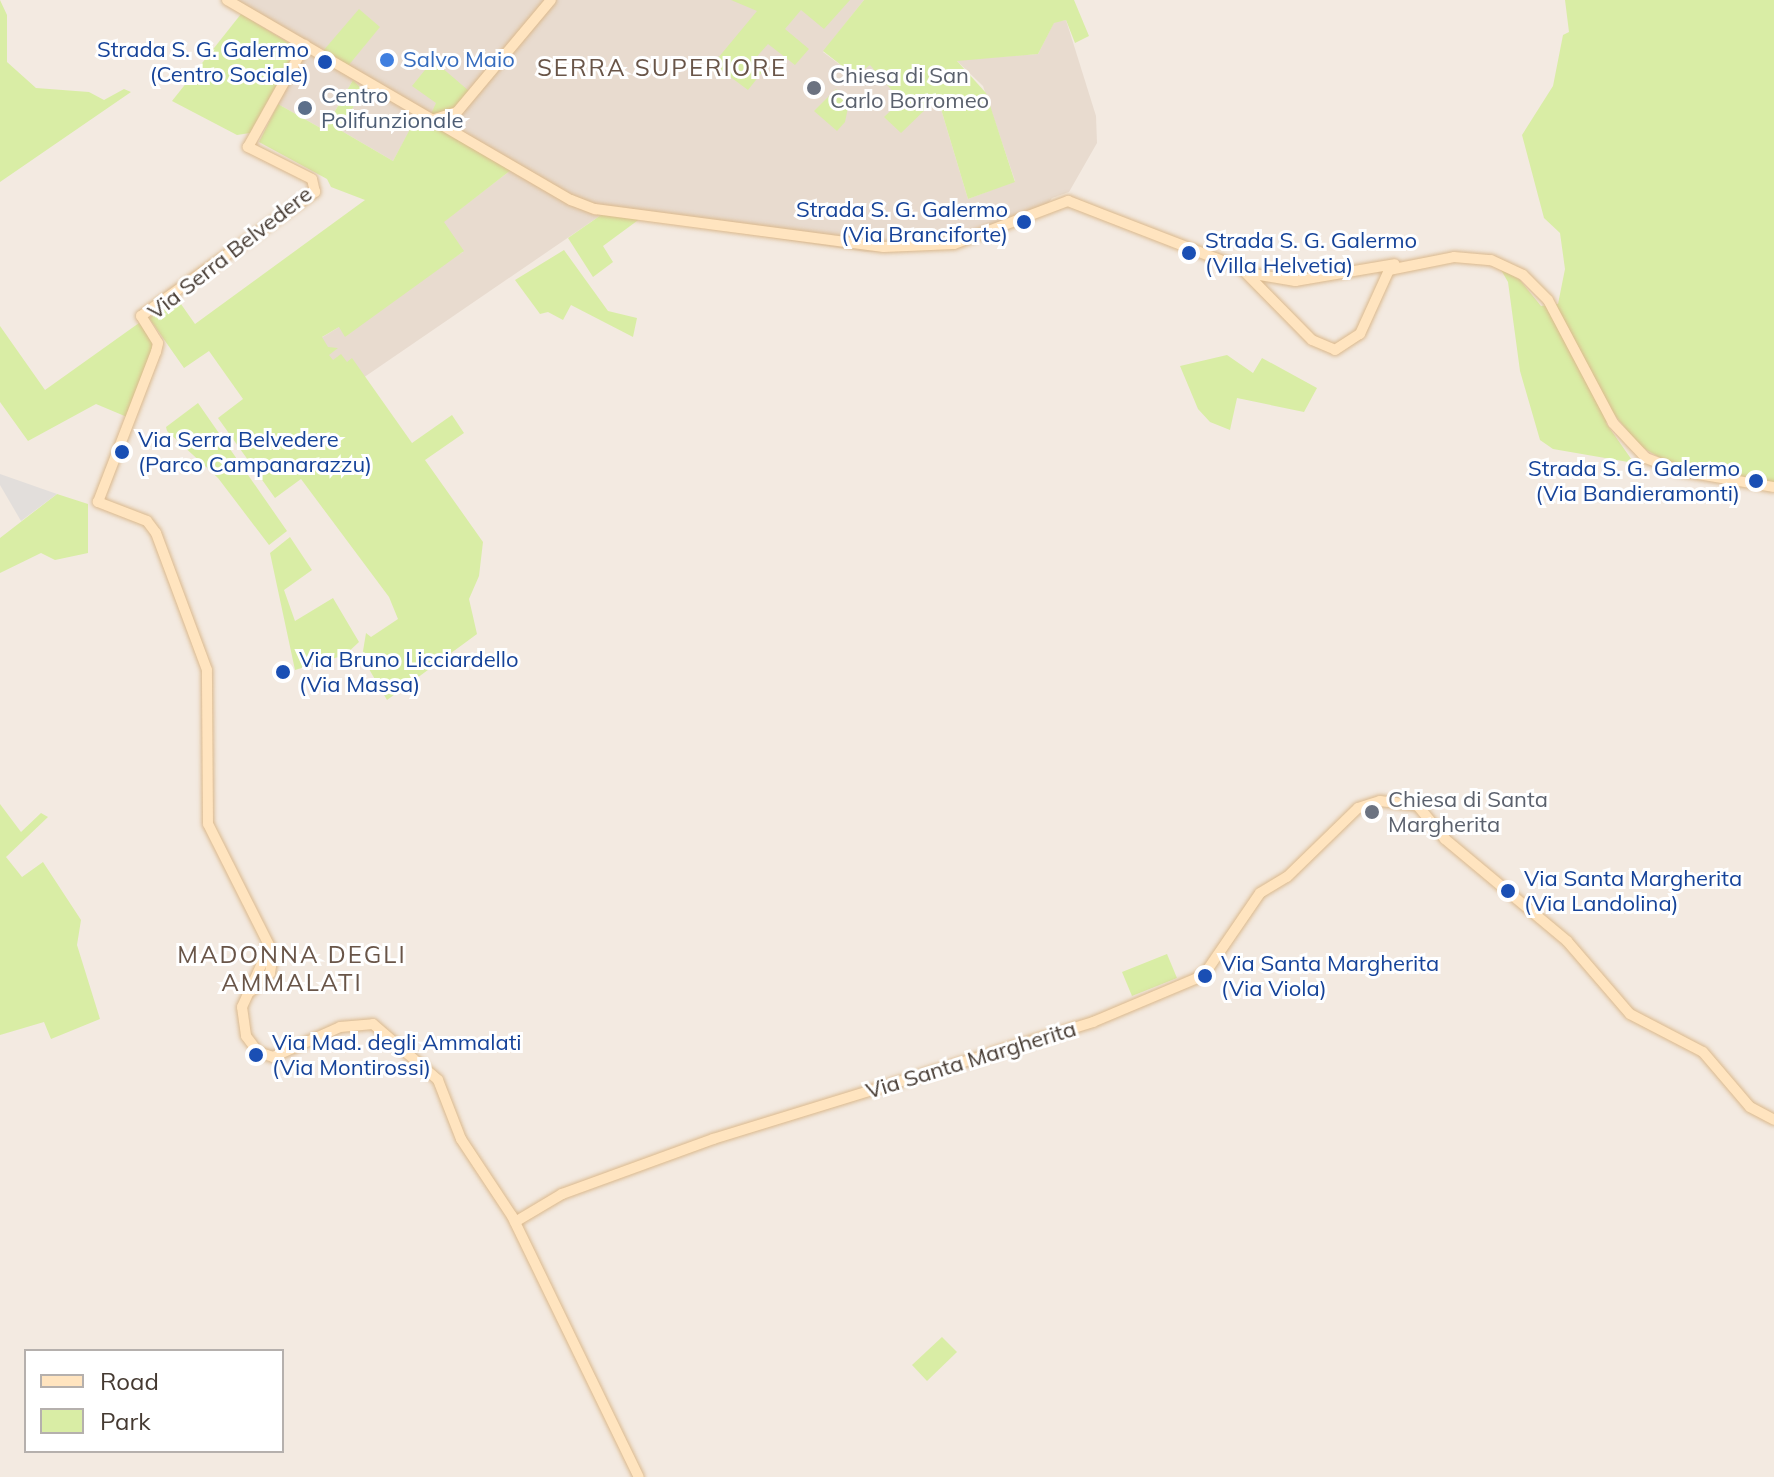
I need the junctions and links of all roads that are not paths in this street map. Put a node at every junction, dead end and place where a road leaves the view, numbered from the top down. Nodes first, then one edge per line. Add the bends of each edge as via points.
1 (227, 0) edge
2 (551, 0) edge
3 (305, 45) junction
4 (456, 115) junction
5 (432, 119) junction
6 (447, 128) junction
7 (465, 138) junction
8 (1408, 263) junction
9 (1241, 268) junction
10 (1365, 269) junction
11 (1384, 277) junction
12 (1279, 281) junction
13 (1267, 290) junction
14 (1774, 488) edge
15 (1774, 1120) edge
16 (515, 1222) junction
17 (639, 1477) edge

1 - 3 street
2 - 4 street
3 - 5 street
3 - 16 street, Via Serra Belvedere via 248,147 312,179 315,192 141,316 158,343 156,352 98,502 147,521 156,533 207,670 208,824 236,886 268,938 273,966 242,1007 242,1027 266,1056 358,1023 385,1032 445,1089 461,1139
4 - 5 street
4 - 6 street
4 - 7 street
5 - 6 street
6 - 7 street
7 - 9 street via 595,209 884,247 961,242 1068,201
8 - 10 street
8 - 11 street
8 - 14 street via 1474,257 1500,263 1529,280 1555,311 1632,447 1659,465
9 - 12 street
9 - 13 street
10 - 11 street via 1379,270
10 - 12 street
11 - 13 street via 1360,334 1349,346 1335,350 1312,340
12 - 13 street via 1269,283
15 - 16 street, Via Santa Margherita via 1750,1107 1703,1052 1630,1014 1567,941 1445,839 1418,806 1372,802 1329,832 1287,877 1260,893 1197,978 1093,1022 691,1147 562,1194
16 - 17 street

